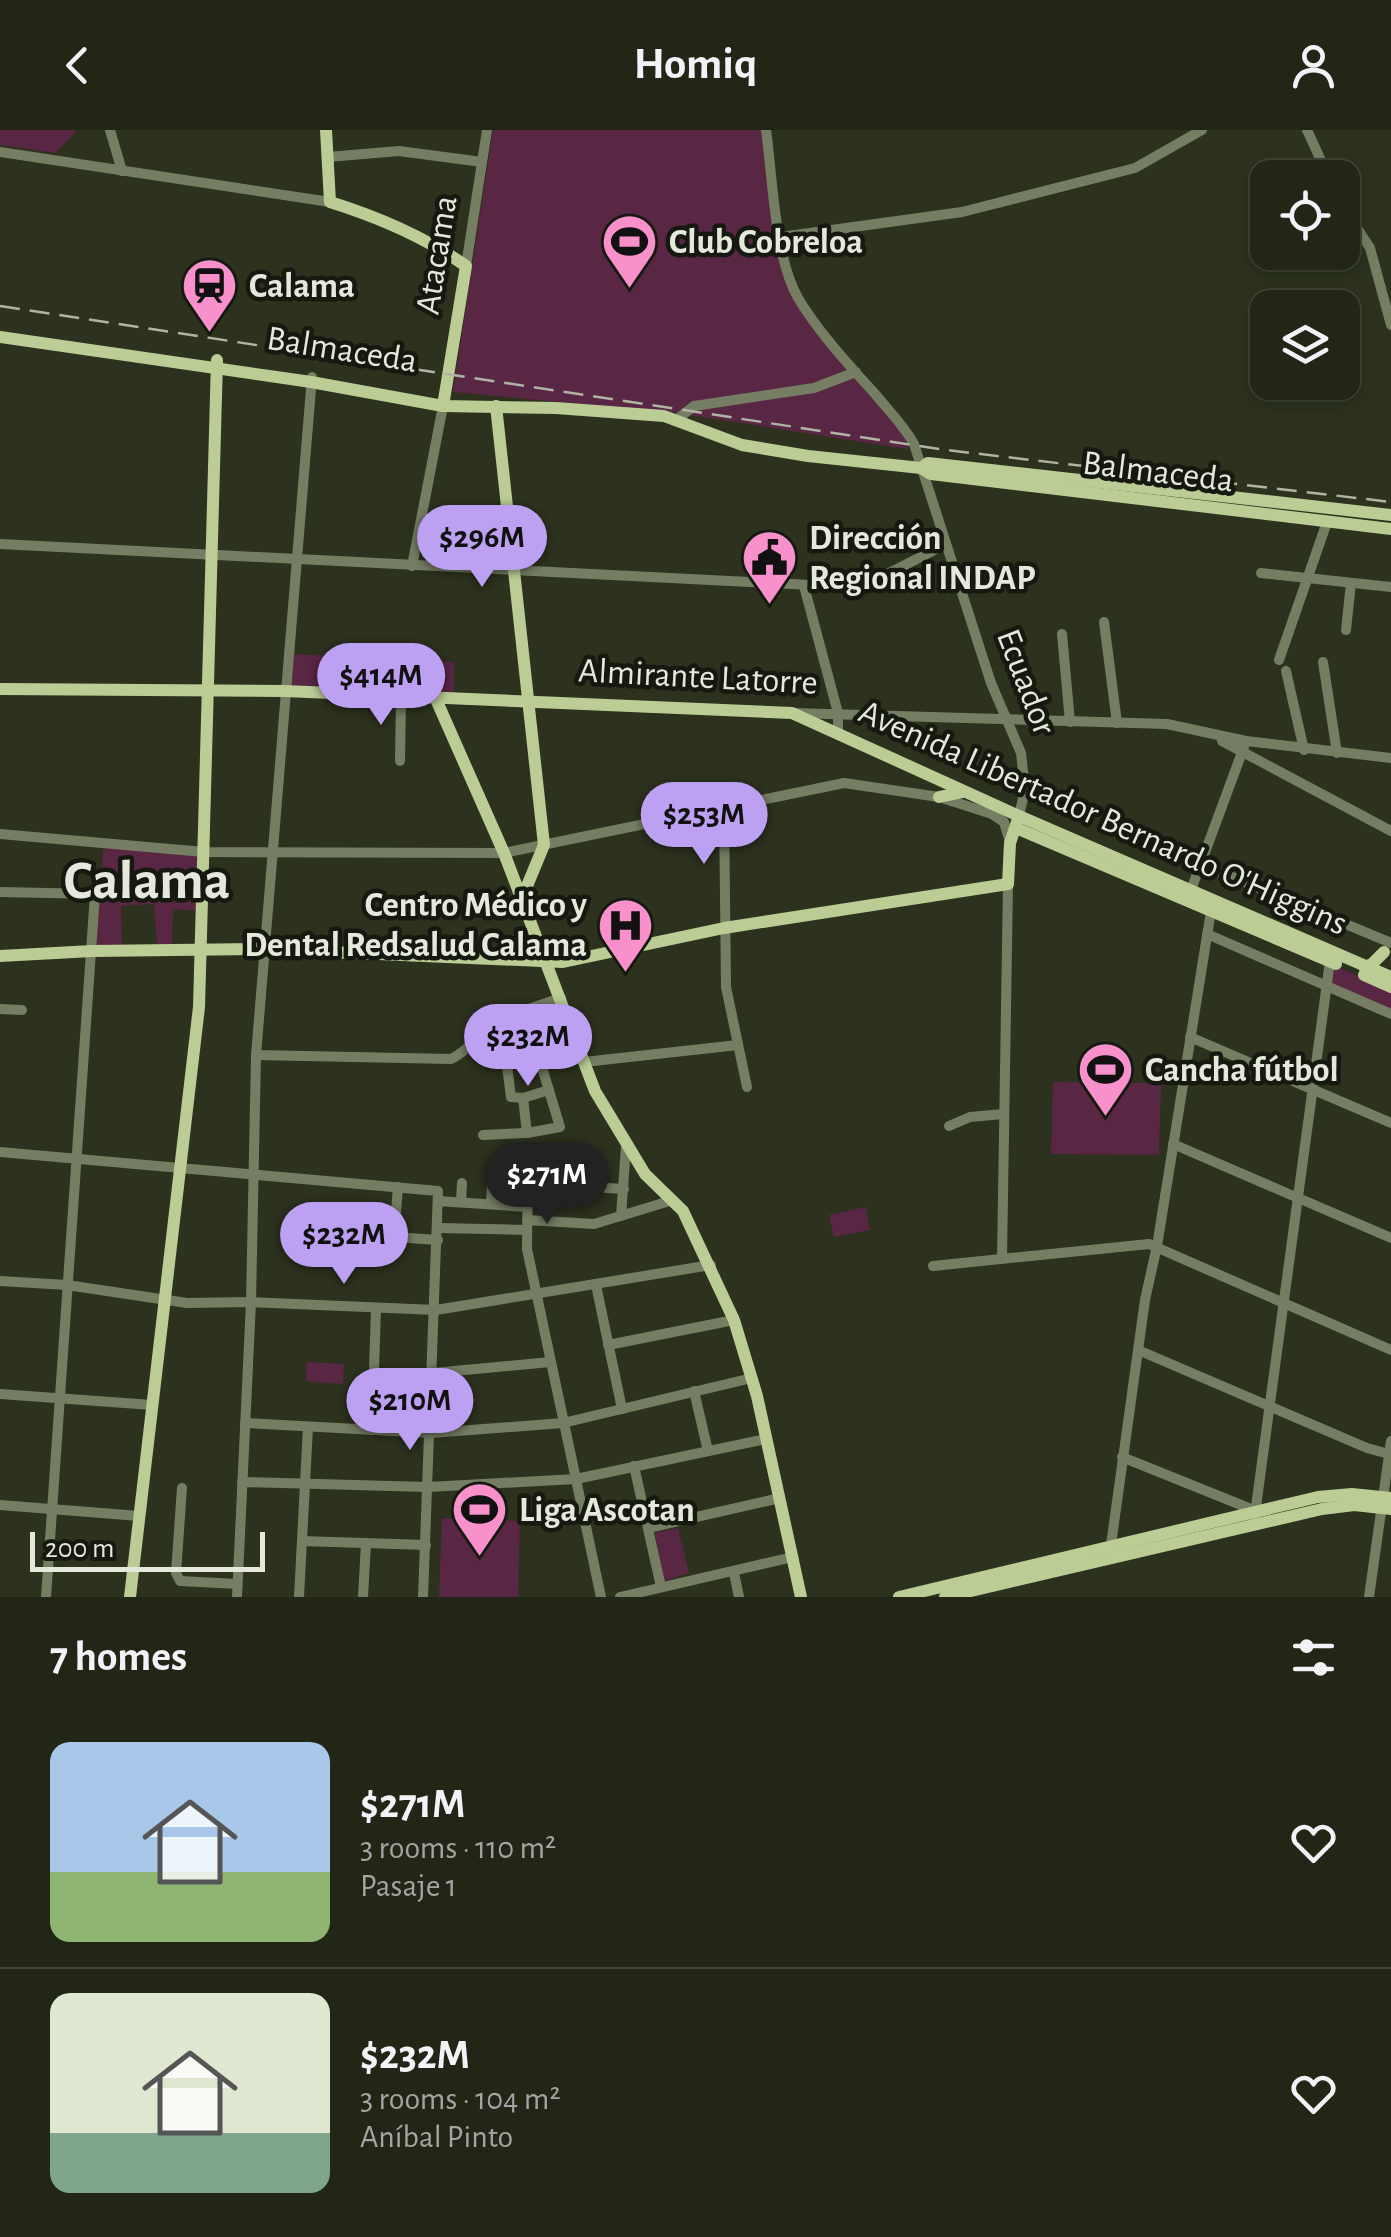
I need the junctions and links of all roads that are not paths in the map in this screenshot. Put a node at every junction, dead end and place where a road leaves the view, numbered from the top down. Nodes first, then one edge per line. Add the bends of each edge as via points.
1 (110, 130) edge
2 (326, 130) edge
3 (486, 130) edge
4 (766, 130) edge
5 (1178, 130) edge
6 (1202, 130) edge
7 (1307, 130) edge
8 (1179, 143) junction
9 (0, 152) edge
10 (328, 157) junction
11 (1321, 160) edge
12 (482, 162) junction
13 (122, 171) junction
14 (330, 202) junction
15 (1360, 232) edge
16 (781, 237) junction
17 (466, 266) junction
18 (1391, 325) edge
19 (0, 329) edge
20 (0, 338) edge
21 (217, 363) junction
22 (856, 372) junction
23 (312, 379) junction
24 (443, 402) junction
25 (496, 406) junction
26 (675, 420) junction
27 (921, 468) junction
28 (1391, 515) edge
29 (1327, 522) junction
30 (1391, 529) edge
31 (0, 544) edge
32 (946, 544) junction
33 (212, 554) junction
34 (296, 557) junction
35 (412, 566) junction
36 (514, 571) junction
37 (1261, 572) dead end
38 (1308, 579) junction
39 (1351, 584) junction
40 (804, 586) junction
41 (1387, 589) edge
42 (1104, 622) dead end
43 (1346, 630) dead end
44 (1062, 634) dead end
45 (1279, 660) dead end
46 (1323, 662) dead end
47 (1286, 671) dead end
48 (0, 689) edge
49 (286, 691) junction
50 (208, 692) junction
51 (401, 696) junction
52 (435, 697) junction
53 (528, 699) junction
54 (792, 712) junction
55 (838, 713) junction
56 (1009, 720) junction
57 (1070, 722) junction
58 (1117, 724) junction
59 (838, 733) junction
60 (1244, 747) junction
61 (1304, 750) junction
62 (1337, 753) junction
63 (1391, 758) edge
64 (400, 762) dead end
65 (966, 792) junction
66 (940, 797) junction
67 (724, 806) junction
68 (1018, 822) junction
69 (1391, 831) edge
70 (0, 834) edge
71 (1010, 843) junction
72 (544, 845) junction
73 (204, 852) junction
74 (272, 853) junction
75 (504, 853) junction
76 (1200, 864) junction
77 (1008, 884) junction
78 (1191, 890) junction
79 (0, 892) edge
80 (522, 898) junction
81 (1211, 911) junction
82 (724, 928) junction
83 (1207, 934) junction
84 (1388, 942) edge
85 (264, 949) junction
86 (202, 950) junction
87 (92, 951) junction
88 (0, 956) edge
89 (1330, 961) junction
90 (549, 963) junction
91 (1379, 974) edge
92 (1327, 984) junction
93 (1391, 988) edge
94 (561, 998) junction
95 (0, 1009) edge
96 (22, 1010) dead end
97 (525, 1011) junction
98 (1391, 1014) edge
99 (1190, 1037) junction
100 (738, 1045) junction
101 (256, 1054) junction
102 (538, 1055) junction
103 (584, 1062) junction
104 (747, 1087) dead end
105 (550, 1090) junction
106 (1313, 1090) junction
107 (523, 1098) junction
108 (1003, 1114) junction
109 (1391, 1123) edge
110 (949, 1126) dead end
111 (527, 1133) junction
112 (483, 1134) dead end
113 (1173, 1144) junction
114 (626, 1146) junction
115 (0, 1152) edge
116 (78, 1160) junction
117 (528, 1162) dead end
118 (180, 1170) junction
119 (253, 1174) junction
120 (462, 1182) dead end
121 (492, 1183) dead end
122 (528, 1183) junction
123 (398, 1187) junction
124 (624, 1189) junction
125 (438, 1196) junction
126 (1298, 1197) junction
127 (673, 1200) junction
128 (460, 1202) junction
129 (491, 1204) junction
130 (527, 1208) junction
131 (621, 1216) junction
132 (527, 1225) junction
133 (438, 1228) junction
134 (1391, 1238) edge
135 (438, 1240) junction
136 (1157, 1246) junction
137 (1002, 1258) junction
138 (710, 1265) junction
139 (933, 1266) dead end
140 (0, 1282) edge
141 (596, 1285) junction
142 (67, 1286) junction
143 (0, 1294) edge
144 (536, 1294) junction
145 (164, 1301) junction
146 (251, 1302) junction
147 (1284, 1302) junction
148 (376, 1309) junction
149 (436, 1310) junction
150 (734, 1320) junction
151 (608, 1345) junction
152 (1138, 1350) junction
153 (1391, 1350) edge
154 (550, 1362) junction
155 (433, 1372) junction
156 (752, 1378) junction
157 (694, 1392) junction
158 (0, 1394) edge
159 (61, 1400) junction
160 (152, 1405) junction
161 (1272, 1406) junction
162 (622, 1409) junction
163 (564, 1422) junction
164 (246, 1423) junction
165 (308, 1427) junction
166 (372, 1430) junction
167 (431, 1432) junction
168 (766, 1439) junction
169 (1391, 1441) edge
170 (708, 1451) junction
171 (1389, 1454) edge
172 (1122, 1457) junction
173 (634, 1466) junction
174 (576, 1478) junction
175 (242, 1482) junction
176 (304, 1483) junction
177 (428, 1487) junction
178 (182, 1488) dead end
179 (780, 1498) junction
180 (1386, 1503) edge
181 (0, 1506) edge
182 (52, 1509) junction
183 (1257, 1512) junction
184 (139, 1516) junction
185 (1246, 1526) junction
186 (648, 1528) junction
187 (302, 1541) junction
188 (366, 1543) junction
189 (426, 1545) junction
190 (1110, 1552) junction
191 (792, 1558) junction
192 (734, 1573) junction
193 (238, 1584) junction
194 (661, 1587) junction
195 (46, 1597) edge
196 (130, 1597) edge
197 (237, 1597) edge
198 (299, 1597) edge
199 (363, 1597) edge
200 (423, 1597) edge
201 (601, 1597) edge
202 (620, 1597) edge
203 (739, 1597) edge
204 (801, 1597) edge
205 (899, 1597) edge
206 (945, 1597) edge
207 (1369, 1597) edge

1 - 13 street
2 - 10 main road
3 - 12 street, Atacama
4 - 16 street, Ecuador
5 - 8 street
6 - 8 street
7 - 11 street
8 - 16 street via 1135,168 962,212
9 - 13 street
10 - 12 street via 399,151
10 - 14 main road
12 - 17 street, Atacama
13 - 14 street
14 - 17 main road via 431,243
15 - 18 street
16 - 22 street, Ecuador via 796,294
17 - 24 main road, Atacama
19 - 21 main road, Balmaceda
20 - 21 main road, Balmaceda
21 - 23 main road, Balmaceda
21 - 33 main road
22 - 26 street, Balmaceda via 814,388 694,406
22 - 27 street, Ecuador via 908,432
23 - 24 main road, Balmaceda
23 - 34 street
24 - 25 main road, Balmaceda
24 - 35 street, Atacama
25 - 26 main road, Balmaceda
25 - 36 main road
26 - 27 main road, Balmaceda via 742,446
27 - 28 main road, Balmaceda via 932,463
27 - 29 main road, Balmaceda
27 - 32 street, Ecuador
29 - 30 main road, Balmaceda
29 - 38 street
31 - 33 street
32 - 40 street via 870,583
32 - 56 street, Ecuador
33 - 34 street
33 - 50 main road
34 - 35 street
34 - 49 street
35 - 36 street
36 - 40 street
36 - 53 main road
37 - 38 street
38 - 39 street
38 - 45 street
39 - 41 street
39 - 43 street
40 - 55 street
42 - 58 street
44 - 57 street
46 - 62 street
47 - 61 street
48 - 50 main road, Almirante Latorre
49 - 50 main road, Almirante Latorre
49 - 51 main road, Almirante Latorre
49 - 74 street
50 - 73 main road
51 - 52 main road, Almirante Latorre
51 - 64 street
52 - 53 main road, Almirante Latorre
52 - 75 main road
53 - 54 main road, Almirante Latorre
53 - 72 main road
54 - 55 street, Almirante Latorre
54 - 59 main road, Avenida Libertador Bernardo O'Higgins
55 - 56 street, Almirante Latorre
55 - 59 street
56 - 57 street, Almirante Latorre
56 - 68 street, Ecuador via 1025,767
57 - 58 street, Almirante Latorre
58 - 60 street, Almirante Latorre via 1176,725
59 - 65 main road, Avenida Libertador Bernardo O'Higgins
60 - 61 street
60 - 69 street, Almirante Latorre
60 - 76 street
61 - 62 street
62 - 63 street
65 - 66 main road
65 - 68 main road, Avenida Libertador Bernardo O'Higgins
66 - 67 street via 844,783
66 - 71 street via 999,818
67 - 72 street
67 - 82 street
68 - 71 main road, Ecuador
68 - 78 main road, Avenida Libertador Bernardo O'Higgins
68 - 81 main road, Avenida Libertador Bernardo O'Higgins
70 - 73 street
71 - 77 main road, Ecuador
72 - 75 street
72 - 80 main road
73 - 74 street
73 - 86 main road
74 - 75 street
74 - 85 street
75 - 80 main road
76 - 78 street
76 - 84 street
77 - 82 main road
77 - 108 street, Ecuador
78 - 91 main road, Avenida Libertador Bernardo O'Higgins
79 - 87 street via 95,894
80 - 90 main road
81 - 83 street
81 - 89 main road, Avenida Libertador Bernardo O'Higgins
82 - 90 main road
82 - 100 street via 726,987
83 - 92 street
83 - 99 street
84 - 91 main road
84 - 91 main road via 1372,964
85 - 86 main road
85 - 90 main road
85 - 101 street
86 - 87 main road
86 - 118 main road
87 - 88 main road
87 - 116 street
89 - 91 main road, Avenida Libertador Bernardo O'Higgins
89 - 92 street
90 - 94 main road
91 - 93 main road, Avenida Libertador Bernardo O'Higgins
92 - 98 street
92 - 106 street
94 - 97 street
94 - 103 main road
95 - 96 street
97 - 101 street via 486,1030 451,1059
97 - 102 street
99 - 106 street
99 - 113 street
100 - 103 street
100 - 104 street
101 - 119 street
102 - 105 street
102 - 107 street via 508,1066 511,1096
103 - 114 main road
105 - 107 street
105 - 111 street via 560,1127
106 - 109 street
106 - 126 street
107 - 111 street
108 - 110 street
108 - 137 street, Ecuador
111 - 112 street
113 - 126 street
113 - 136 street
114 - 124 street
114 - 127 main road
115 - 116 street
116 - 118 street
116 - 142 street
117 - 122 street
118 - 119 street
118 - 145 main road
119 - 123 street
119 - 146 street
120 - 128 street
121 - 129 street
122 - 124 street
122 - 130 street
123 - 125 street
123 - 135 street via 394,1237
124 - 131 street
125 - 128 street
125 - 133 street
126 - 134 street
126 - 147 street
127 - 131 street
127 - 138 main road
128 - 129 street
129 - 130 street
130 - 132 street
131 - 132 street via 594,1224
132 - 133 street
132 - 144 street
133 - 135 street
135 - 149 street
136 - 137 street
136 - 147 street
136 - 152 street
137 - 139 street
138 - 141 street
138 - 150 main road
140 - 142 street
140 - 143 street
141 - 144 street
141 - 151 street
142 - 145 street
142 - 159 street
144 - 149 street
144 - 154 street
145 - 146 street
145 - 160 main road
146 - 148 street
146 - 164 street
147 - 153 street
147 - 161 street
148 - 149 street
148 - 166 street
149 - 155 street
150 - 151 street
150 - 156 main road
151 - 162 street
152 - 161 street
152 - 172 street
154 - 155 street
154 - 163 street
155 - 167 street
156 - 157 street
156 - 168 main road
157 - 162 street
157 - 170 street
158 - 159 street
159 - 160 street
159 - 182 street
160 - 184 main road
161 - 171 street
161 - 183 street
162 - 163 street
163 - 167 street
163 - 174 street
164 - 165 street
164 - 175 street
165 - 166 street
165 - 176 street
166 - 167 street
167 - 177 street
168 - 170 street
168 - 179 main road
169 - 171 street
170 - 173 street
171 - 180 street
172 - 183 street
172 - 190 street
173 - 174 street
173 - 186 street
174 - 177 street
174 - 201 street
175 - 176 street
175 - 193 street
176 - 177 street
176 - 187 street
177 - 189 street
178 - 193 street via 180,1581
179 - 186 street
179 - 191 main road
180 - 183 main road via 1339,1494
180 - 185 main road
180 - 207 street
181 - 182 street
182 - 184 street
182 - 195 street
183 - 185 street
183 - 190 main road
184 - 196 main road
185 - 190 main road
186 - 194 street
187 - 188 street
187 - 198 street
188 - 189 street
188 - 199 street
189 - 200 street
190 - 205 main road
190 - 206 main road
191 - 192 street
191 - 204 main road
192 - 194 street
192 - 203 street
193 - 197 street
194 - 202 street

